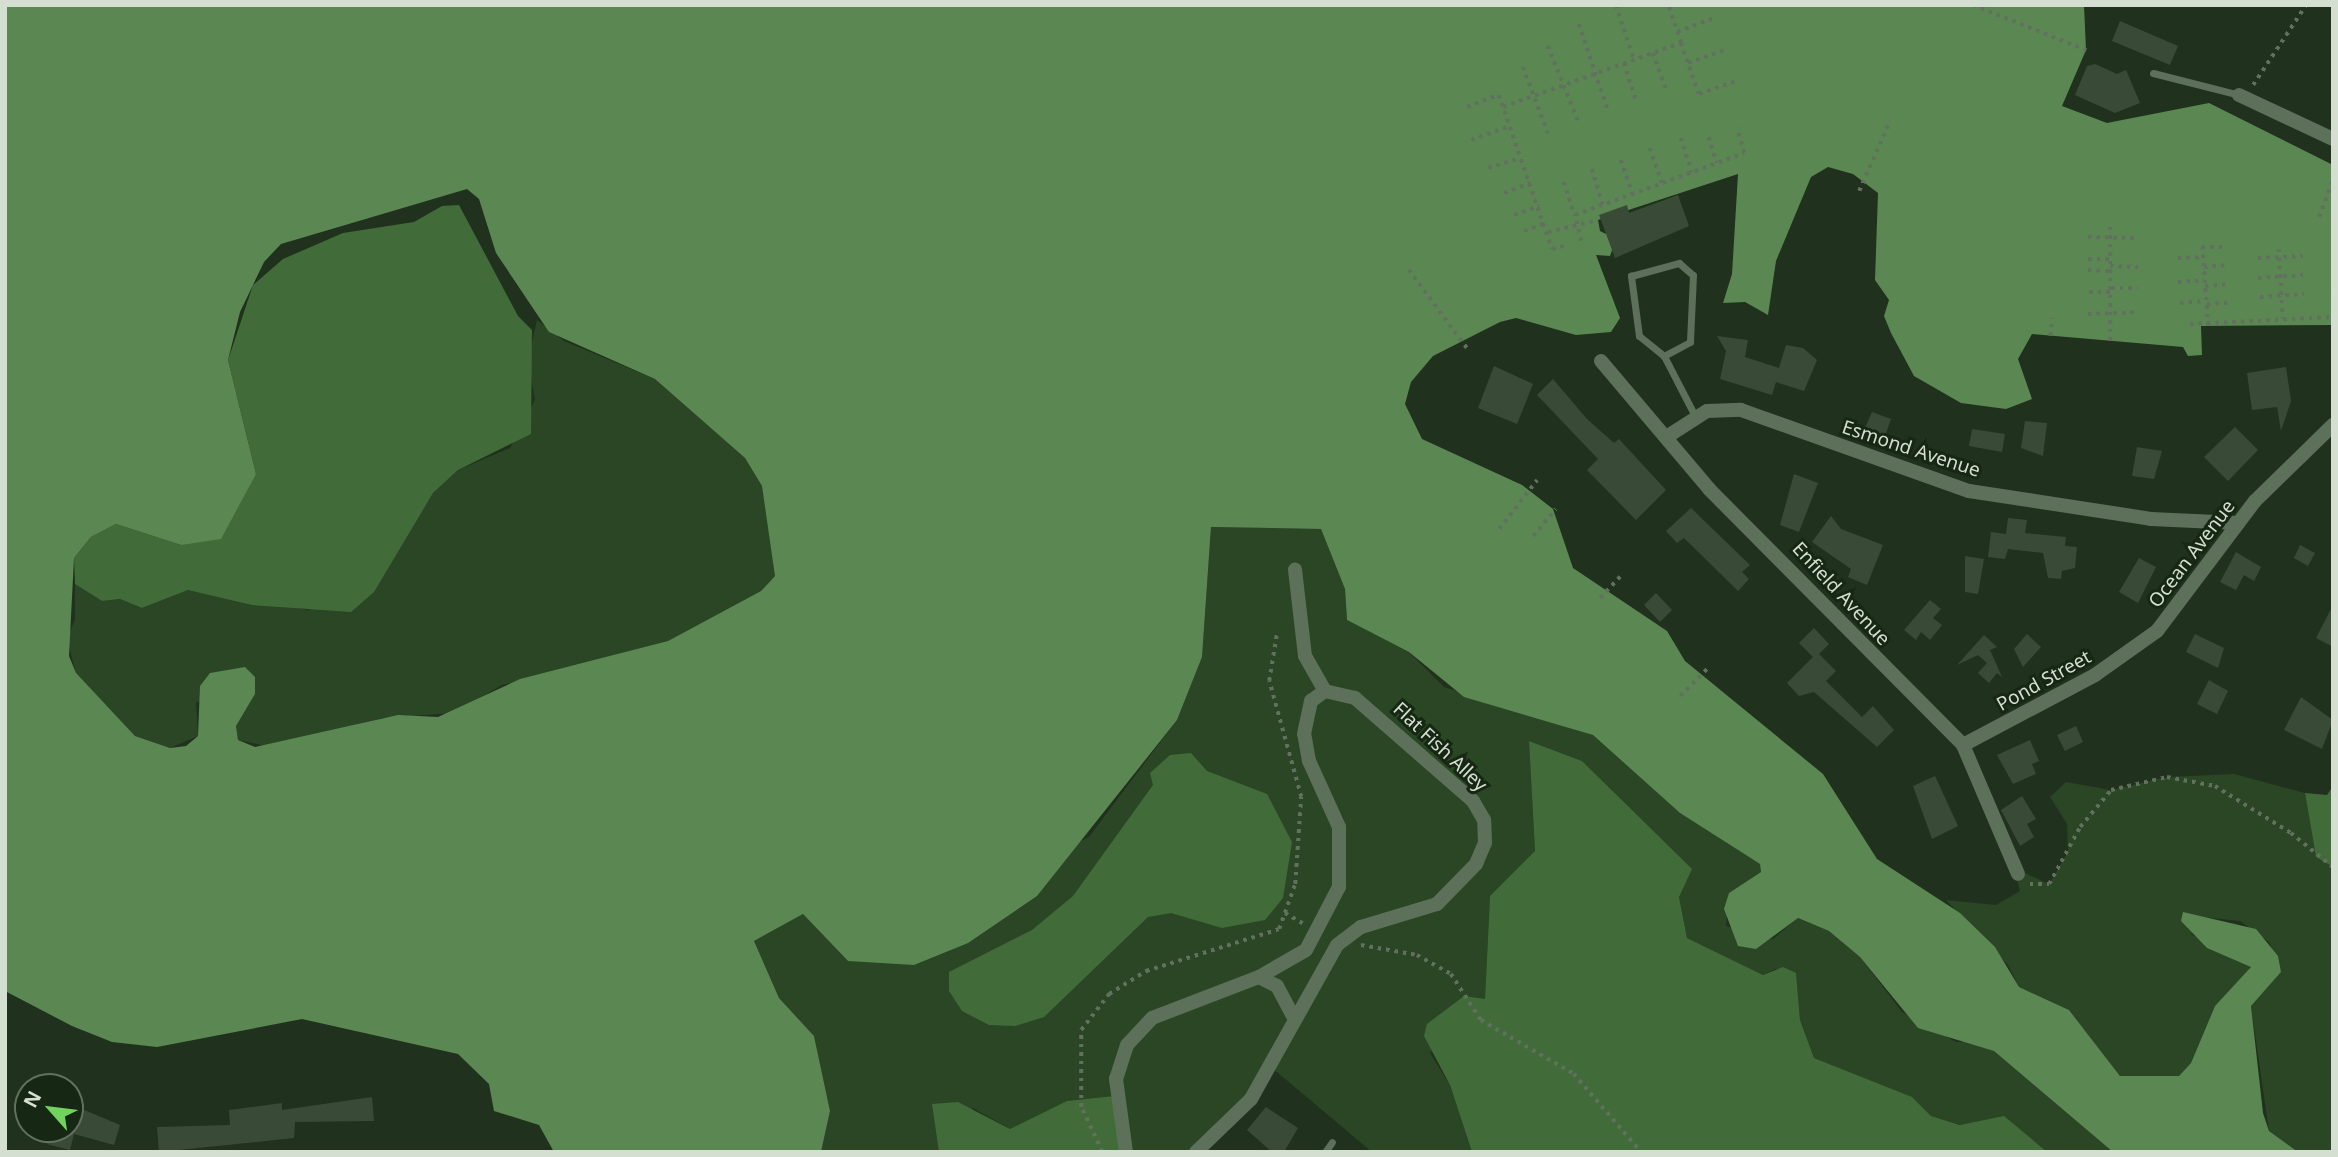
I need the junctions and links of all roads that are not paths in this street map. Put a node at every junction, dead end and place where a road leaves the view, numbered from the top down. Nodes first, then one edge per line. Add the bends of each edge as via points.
1 (2153, 73) dead end
2 (2242, 96) joint
3 (2333, 139) edge
4 (1664, 356) junction
5 (1601, 361) dead end
6 (1695, 416) junction
7 (2333, 425) edge
8 (1668, 436) junction
9 (2238, 523) junction
10 (1295, 570) dead end
11 (2141, 645) joint
12 (1325, 691) junction
13 (1963, 745) junction
14 (2018, 874) road end
15 (1259, 977) junction
16 (1294, 1018) junction
17 (1332, 1142) dead end
18 (1126, 1152) edge
19 (1196, 1152) edge
20 (1325, 1152) edge

1 - 2 lane
2 - 3 street
4 - 4 lane via 1690,342 1693,275 1679,263 1631,276 1639,336
4 - 6 lane
5 - 8 street, Enfield Avenue
6 - 8 street, Esmond Avenue
6 - 9 street, Esmond Avenue via 1741,410 1969,491 2151,519
7 - 9 street, Ocean Avenue
8 - 13 street, Enfield Avenue via 1709,489
9 - 11 street, Ocean Avenue via 2189,595
10 - 12 street via 1305,656
11 - 13 street, Pond Street via 2020,719
12 - 15 street via 1311,701 1305,741 1336,818 1343,866 1320,930 1294,959
12 - 16 street, Flat Fish Alley via 1355,698 1396,729 1473,801 1485,830 1476,864 1437,904 1361,927 1344,939
13 - 14 street, Enfield Avenue
15 - 16 street via 1277,986
15 - 18 street via 1165,1009 1127,1045 1115,1096
16 - 19 street, Flat Fish Alley via 1251,1099
17 - 20 lane

